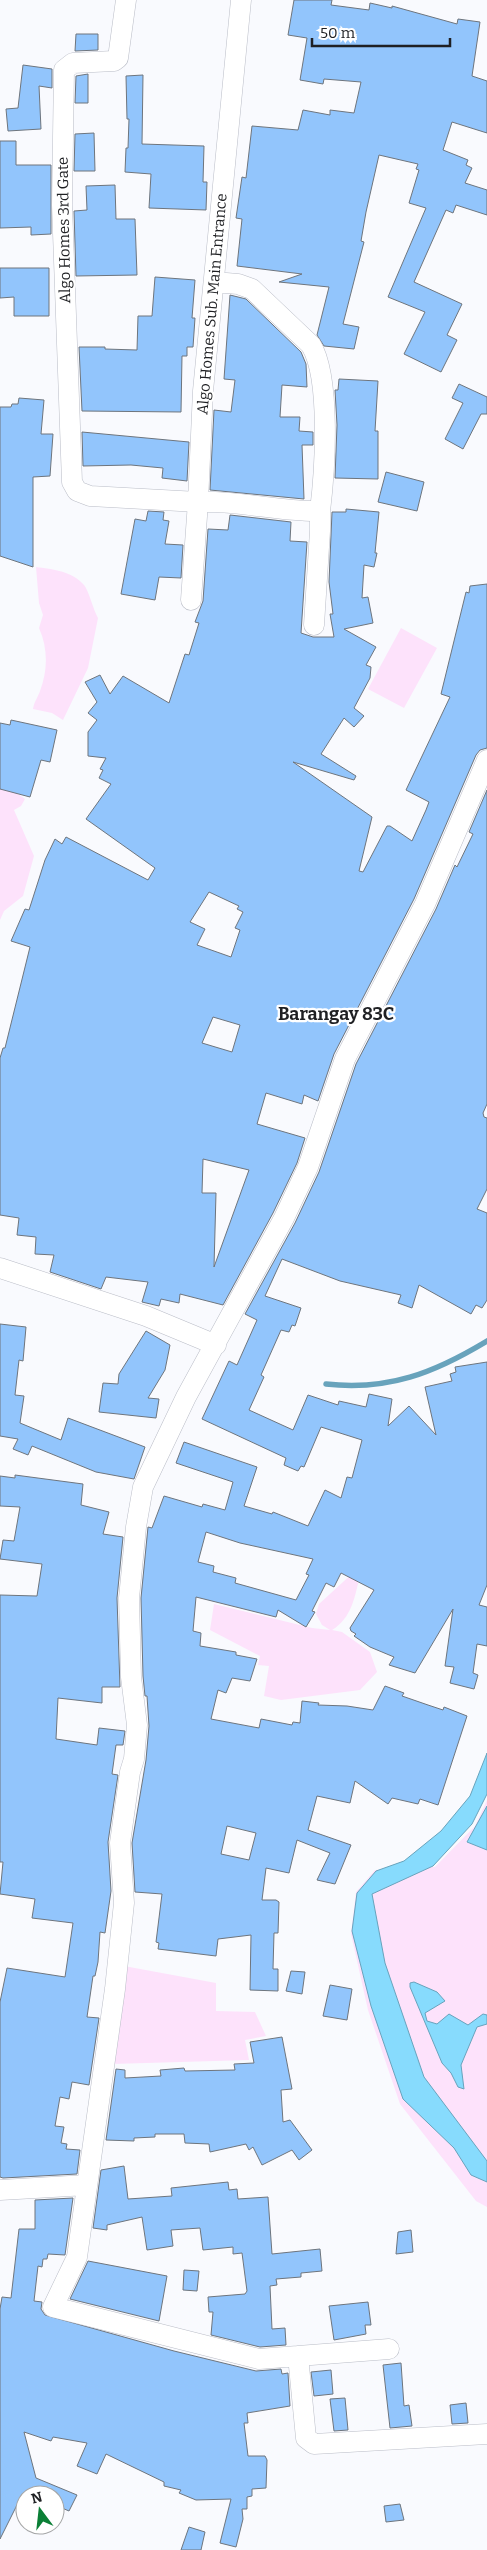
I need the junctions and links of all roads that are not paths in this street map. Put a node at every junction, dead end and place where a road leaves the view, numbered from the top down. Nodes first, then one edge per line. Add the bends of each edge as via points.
1 (126, 0) edge
2 (241, 0) edge
3 (214, 282) junction
4 (198, 502) junction
5 (320, 511) junction
6 (191, 600) dead end
7 (314, 625) dead end
8 (487, 760) edge
9 (0, 1268) edge
10 (216, 1345) junction
11 (86, 2185) junction
12 (0, 2190) edge
13 (389, 2349) dead end
14 (298, 2356) junction
15 (487, 2434) edge

1 - 4 street, Algo Homes 3rd Gate via 117,59 73,63 64,70 62,206 72,482 77,491 90,496
2 - 3 street, Algo Homes Sub. Main Entrance
3 - 4 street, Algo Homes Sub. Main Entrance via 203,391
3 - 5 street via 252,289 311,345 317,355 324,412
4 - 5 street
4 - 6 street, Algo Homes Sub. Main Entrance
5 - 7 street
8 - 10 street via 425,904 345,1059 308,1167
9 - 10 street via 146,1316
10 - 11 street via 155,1458 143,1487 136,1527 129,1598 137,1739 120,1842 124,1903 116,1990
11 - 12 street
11 - 14 street via 77,2257 53,2307 237,2355 259,2359
13 - 14 street
14 - 15 street via 309,2442

